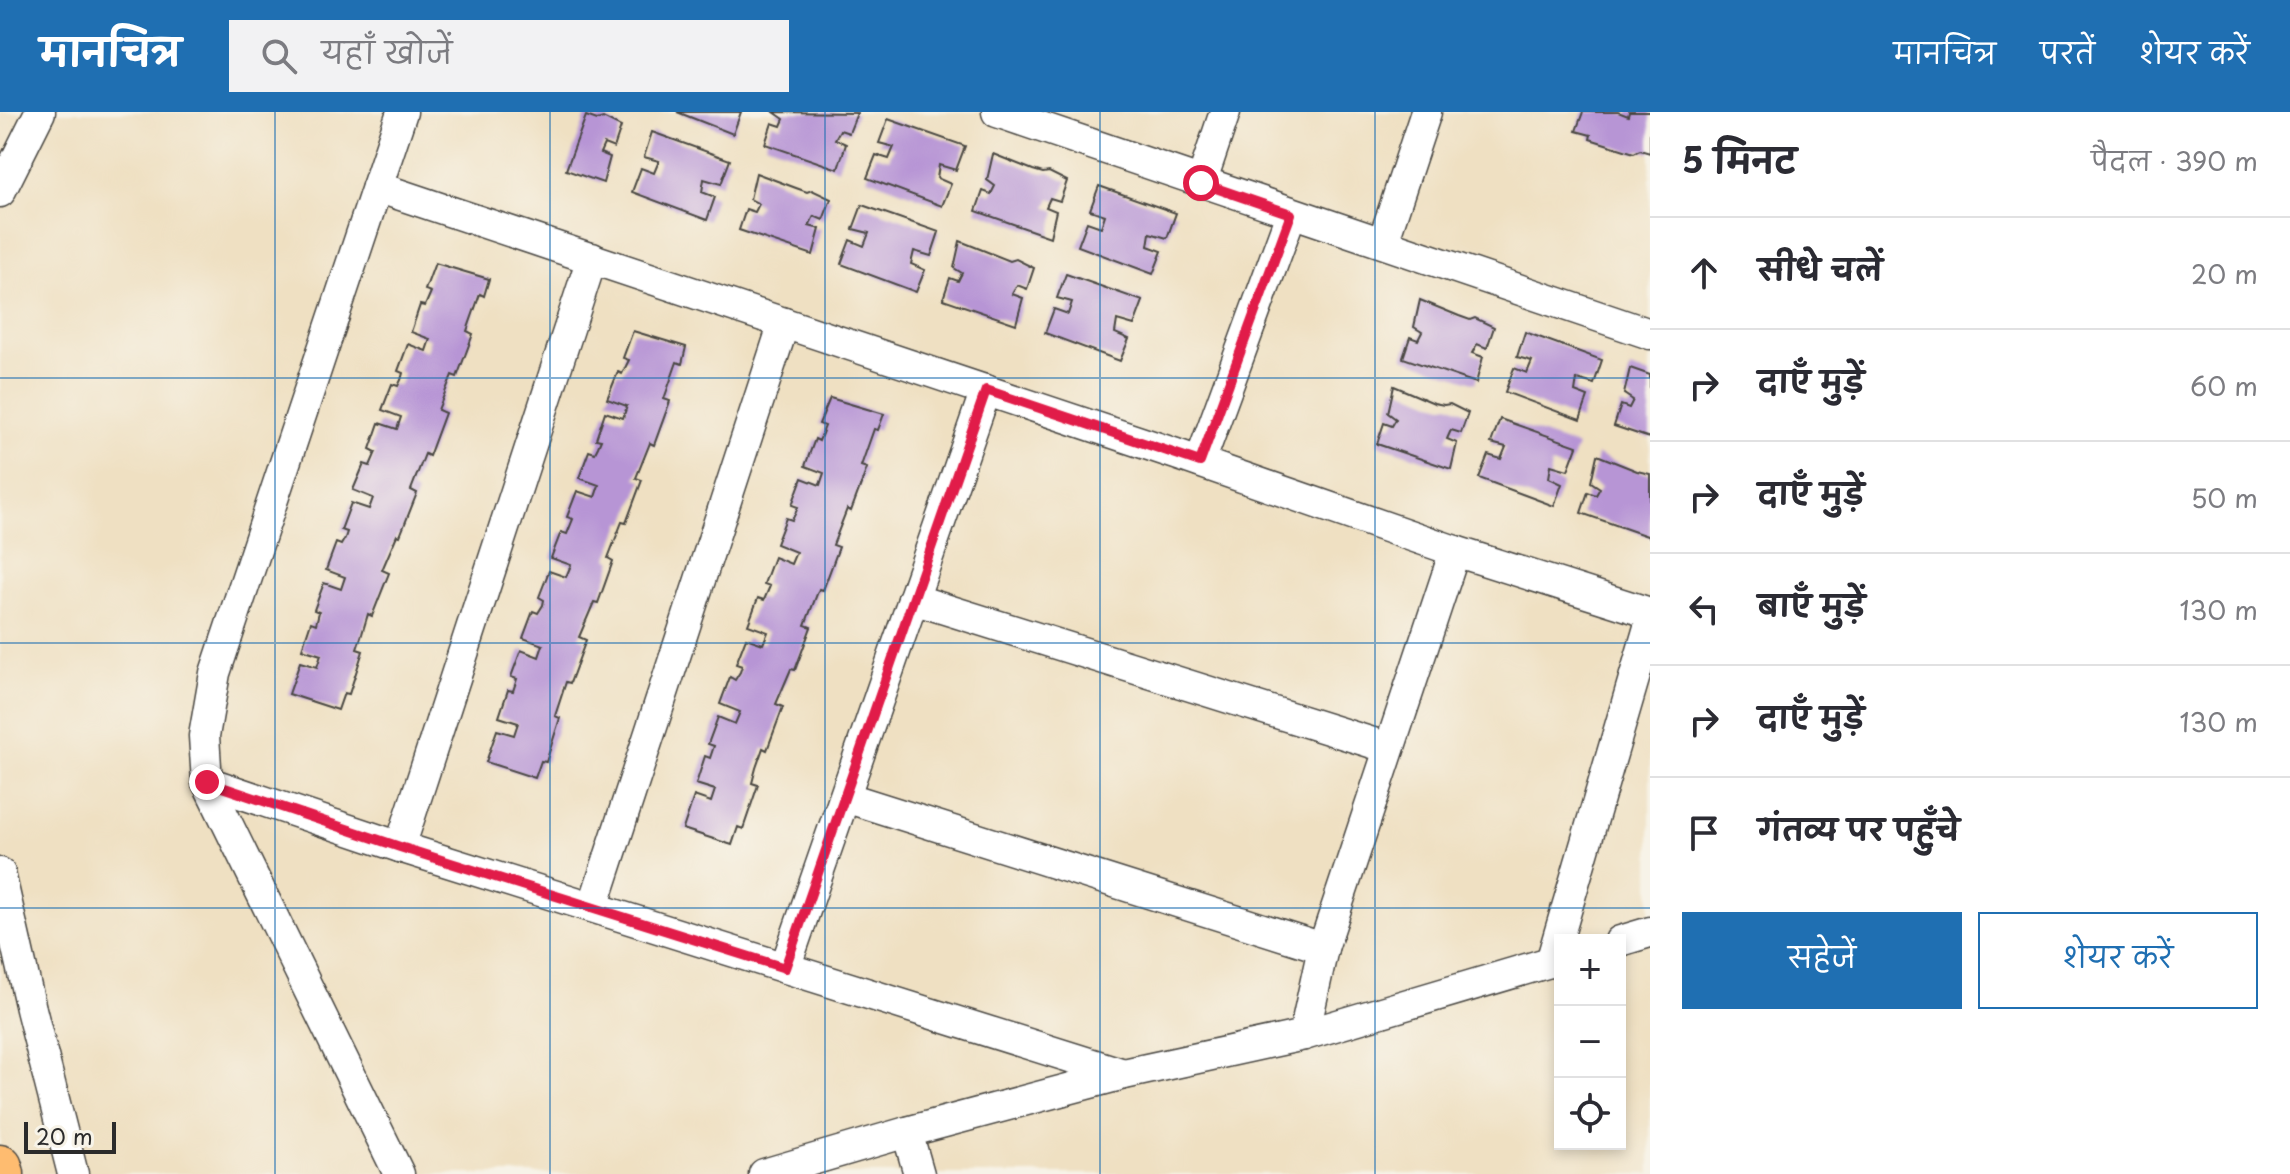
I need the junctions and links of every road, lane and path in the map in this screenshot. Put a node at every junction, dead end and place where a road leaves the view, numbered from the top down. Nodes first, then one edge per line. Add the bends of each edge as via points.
1 (40, 112) edge
2 (402, 112) edge
3 (997, 112) edge
4 (1225, 112) edge
5 (1426, 112) edge
6 (1201, 183) junction
7 (377, 187) junction
8 (0, 192) edge
9 (1291, 214) junction
10 (1383, 242) junction
11 (592, 258) junction
12 (784, 323) junction
13 (1650, 334) edge
14 (986, 390) junction
15 (1200, 462) junction
16 (1455, 551) junction
17 (913, 599) junction
18 (1650, 613) edge
19 (1650, 624) edge
20 (1389, 748) junction
21 (207, 782) junction
22 (845, 797) junction
23 (400, 847) junction
24 (0, 873) edge
25 (593, 907) junction
26 (1650, 932) edge
27 (1563, 934) edge
28 (1626, 939) edge
29 (1323, 948) junction
30 (1554, 961) edge
31 (785, 968) junction
32 (1304, 1035) junction
33 (1124, 1074) junction
34 (907, 1132) junction
35 (0, 1167) edge
36 (2, 1174) edge
37 (73, 1174) edge
38 (399, 1174) edge
39 (764, 1174) edge
40 (919, 1174) edge

1 - 8 street
2 - 7 street
3 - 6 street
4 - 6 street
5 - 10 street
6 - 9 street
7 - 11 street
7 - 21 street via 215,673 204,736
9 - 10 street
9 - 15 street
10 - 13 street
11 - 12 street
11 - 23 street
12 - 14 street
12 - 25 street
14 - 15 street
14 - 17 street
15 - 16 street
16 - 18 street
16 - 20 street
17 - 20 street
17 - 22 street
19 - 27 street
20 - 29 street
21 - 23 street
21 - 38 street
22 - 29 street
22 - 31 street
23 - 25 street
24 - 37 street
25 - 31 street
26 - 28 street
29 - 32 street
30 - 32 street
31 - 33 street
32 - 33 street
33 - 34 street
34 - 39 street
34 - 40 street
35 - 36 main road

